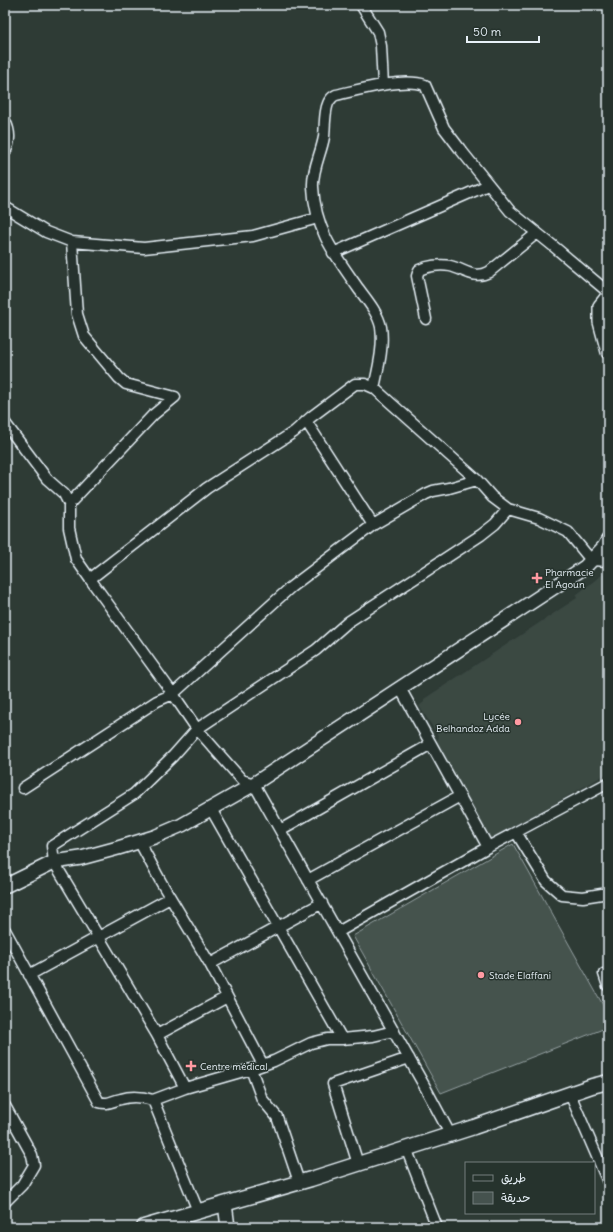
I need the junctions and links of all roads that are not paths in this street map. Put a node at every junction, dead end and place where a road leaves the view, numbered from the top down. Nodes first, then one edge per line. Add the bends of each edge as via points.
1 (361, 5) edge
2 (383, 85) junction
3 (5, 121) edge
4 (5, 152) edge
5 (488, 185) junction
6 (5, 207) edge
7 (318, 218) junction
8 (537, 233) junction
9 (72, 242) junction
10 (333, 253) junction
11 (608, 292) edge
12 (608, 296) edge
13 (426, 318) dead end
14 (608, 352) edge
15 (374, 388) junction
16 (306, 421) junction
17 (5, 423) edge
18 (477, 480) junction
19 (68, 504) junction
20 (508, 509) junction
21 (373, 525) junction
22 (608, 540) edge
23 (591, 560) junction
24 (608, 561) edge
25 (90, 580) junction
26 (400, 688) junction
27 (173, 694) junction
28 (197, 729) junction
29 (431, 744) junction
30 (608, 783) edge
31 (254, 784) junction
32 (23, 788) dead end
33 (460, 796) junction
34 (211, 809) junction
35 (280, 830) junction
36 (516, 832) junction
37 (139, 841) junction
38 (488, 847) junction
39 (54, 862) junction
40 (308, 880) junction
41 (5, 886) edge
42 (608, 893) edge
43 (170, 898) junction
44 (322, 903) junction
45 (278, 927) junction
46 (5, 930) edge
47 (338, 932) junction
48 (99, 937) junction
49 (210, 964) junction
50 (604, 974) dead end
51 (29, 975) junction
52 (608, 986) edge
53 (227, 997) junction
54 (394, 1031) junction
55 (156, 1035) junction
56 (342, 1040) junction
57 (409, 1058) junction
58 (263, 1065) junction
59 (251, 1069) junction
60 (608, 1082) edge
61 (185, 1088) junction
62 (570, 1094) junction
63 (153, 1100) junction
64 (5, 1106) edge
65 (450, 1134) junction
66 (406, 1148) junction
67 (358, 1164) junction
68 (299, 1182) junction
69 (608, 1182) edge
70 (5, 1202) edge
71 (225, 1204) junction
72 (198, 1212) junction
73 (144, 1227) edge
74 (228, 1227) edge
75 (437, 1227) edge

1 - 2 street via 378,32
2 - 5 street via 417,82 425,85 444,128
2 - 7 street via 336,95 327,105 324,137 313,174
3 - 4 street via 10,137
5 - 8 street via 510,211
5 - 10 street
6 - 9 street via 46,232
7 - 9 street via 253,236 144,248
7 - 10 street
8 - 11 street
8 - 13 street via 483,275 475,275 449,266 426,266 419,270 417,276
9 - 19 street via 77,314 84,336 126,384 175,397 153,415
10 - 15 street via 372,308 380,327 381,345
12 - 14 street via 600,306 600,322
15 - 16 street via 365,384 355,384
15 - 18 street
16 - 21 street
16 - 25 street via 294,432 207,488
17 - 19 street via 47,479 64,494
18 - 20 street via 492,497
18 - 21 street via 426,494
19 - 25 street via 69,528 76,559
20 - 23 street via 539,518 568,532
20 - 28 street via 481,535 348,622 316,650
21 - 27 street via 291,587
22 - 23 street
23 - 24 street
23 - 26 street via 585,567
25 - 27 street
26 - 29 street
26 - 31 street
27 - 28 street
27 - 32 street via 157,701
28 - 31 street via 242,780
28 - 39 street via 134,794 52,846
29 - 33 street
29 - 35 street
30 - 36 street
31 - 34 street
31 - 35 street
33 - 38 street
33 - 40 street
34 - 37 street via 182,825
34 - 45 street
35 - 40 street
36 - 38 street
36 - 42 street via 546,881 562,895 583,897
37 - 39 street via 81,858
37 - 43 street
38 - 47 street
39 - 41 street
39 - 48 street
40 - 44 street
43 - 48 street
43 - 49 street
44 - 45 street
44 - 47 street
45 - 49 street
45 - 56 street
46 - 51 street
47 - 54 street
48 - 51 street
48 - 55 street
49 - 53 street
50 - 52 street
51 - 63 street via 99,1102 106,1104 121,1098 144,1097
53 - 55 street
53 - 58 street
54 - 56 street
54 - 57 street
55 - 61 street
56 - 58 street via 327,1038 310,1043
57 - 65 street
57 - 67 street via 333,1084
58 - 59 street
59 - 61 street
59 - 68 street via 262,1099 277,1117
60 - 62 main road
61 - 63 street
62 - 65 main road
62 - 69 street
63 - 72 street
64 - 70 street via 32,1154 34,1165 22,1185
65 - 66 main road
66 - 67 main road
66 - 75 street
67 - 68 main road
68 - 71 main road
71 - 72 main road
71 - 74 street
72 - 73 main road

